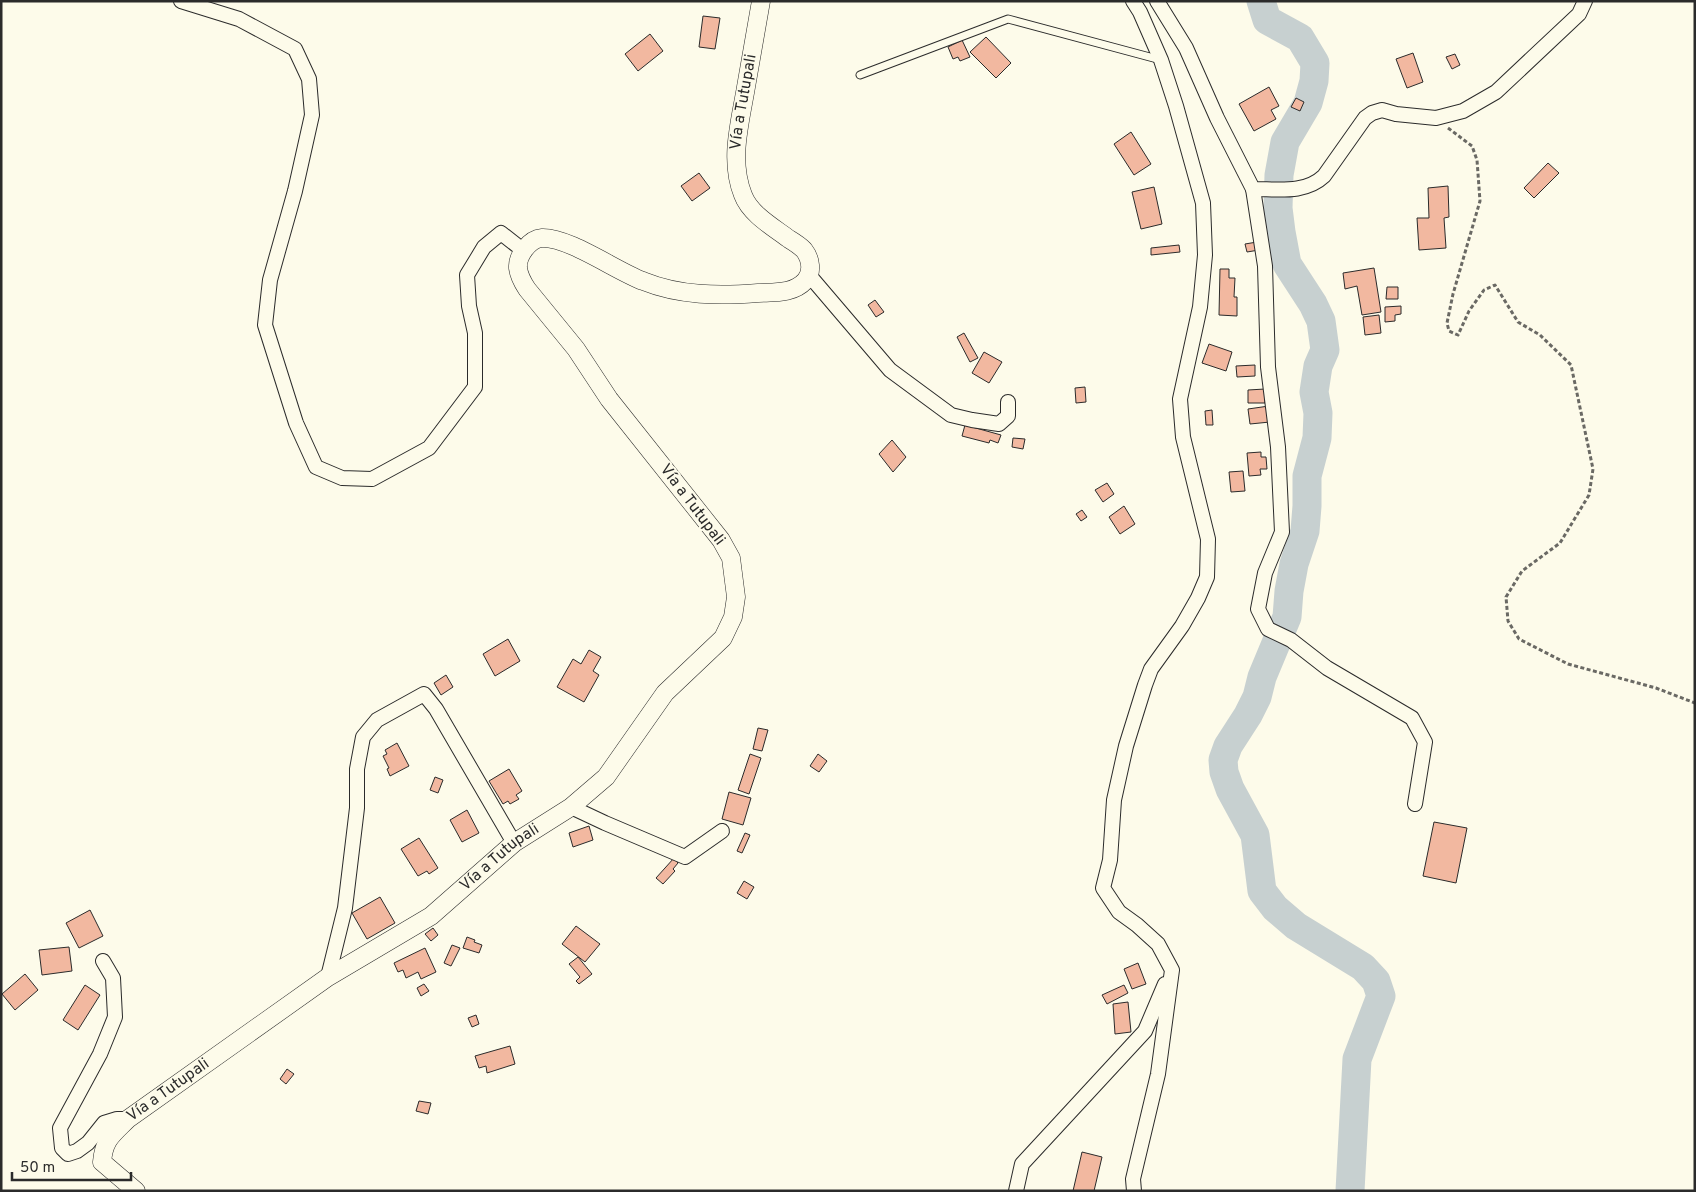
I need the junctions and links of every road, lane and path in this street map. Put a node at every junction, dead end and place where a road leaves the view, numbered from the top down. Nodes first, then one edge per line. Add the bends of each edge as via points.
1 (181, 1) edge
2 (761, 1) edge
3 (1133, 1) edge
4 (1157, 1) edge
5 (1585, 1) edge
6 (1161, 60) junction
7 (860, 75) dead end
8 (1436, 118) junction
9 (1260, 189) junction
10 (524, 251) junction
11 (810, 275) junction
12 (1008, 402) dead end
13 (1695, 703) edge
14 (1415, 804) dead end
15 (571, 807) junction
16 (722, 831) dead end
17 (514, 843) junction
18 (103, 961) dead end
19 (1172, 970) junction
20 (328, 977) junction
21 (128, 1119) junction
22 (136, 1191) edge
23 (1016, 1191) edge
24 (1134, 1191) edge

1 - 10 street via 239,18 295,49 309,79 312,115 295,192 270,280 265,325 296,423 316,467 342,478 372,479 429,448 475,387 475,333 467,275 484,247 501,233
2 - 11 street, Vía a Tutupali via 736,150 737,176 751,208 803,250 809,260
3 - 6 street
4 - 9 street via 1186,48 1217,118
5 - 8 street via 1579,14 1496,92 1463,111
6 - 7 lane via 1008,19
6 - 19 street via 1203,202 1205,255 1200,307 1180,399 1182,437 1209,554 1207,577 1198,598 1144,685 1114,800 1110,860 1103,888 1119,912 1158,944
8 - 9 street via 1382,110 1372,113 1318,181 1296,190
8 - 13 path via 1472,146 1477,160 1480,201 1447,323 1449,331 1458,335 1484,290 1495,285 1518,322 1540,335 1571,365 1593,469 1589,495 1560,543 1522,571 1506,597 1508,621 1519,639 1568,664 1656,688
9 - 14 street via 1268,367 1278,447 1282,532 1265,573 1258,609 1268,629 1291,640 1327,668 1412,718 1425,742
10 - 11 street via 535,240 559,240 643,281 699,295 788,291
10 - 15 street, Vía a Tutupali via 518,268 522,282 576,349 609,399 721,540 730,558 736,597 733,617 723,638 664,694 606,776
11 - 12 street via 890,370 951,415 999,424 1008,416
15 - 16 street via 685,857
15 - 17 street, Vía a Tutupali
17 - 20 street, Vía a Tutupali via 432,916
17 - 20 street via 436,709 424,694 377,720 363,737 357,769 345,908
18 - 21 street via 114,978 114,1017 100,1054 60,1128 62,1148 68,1154 77,1151 104,1123
19 - 23 street via 1145,1031 1022,1164
19 - 24 street via 1158,1074
20 - 21 street, Vía a Tutupali
21 - 22 street, Vía a Tutupali via 108,1139 103,1148 102,1162

